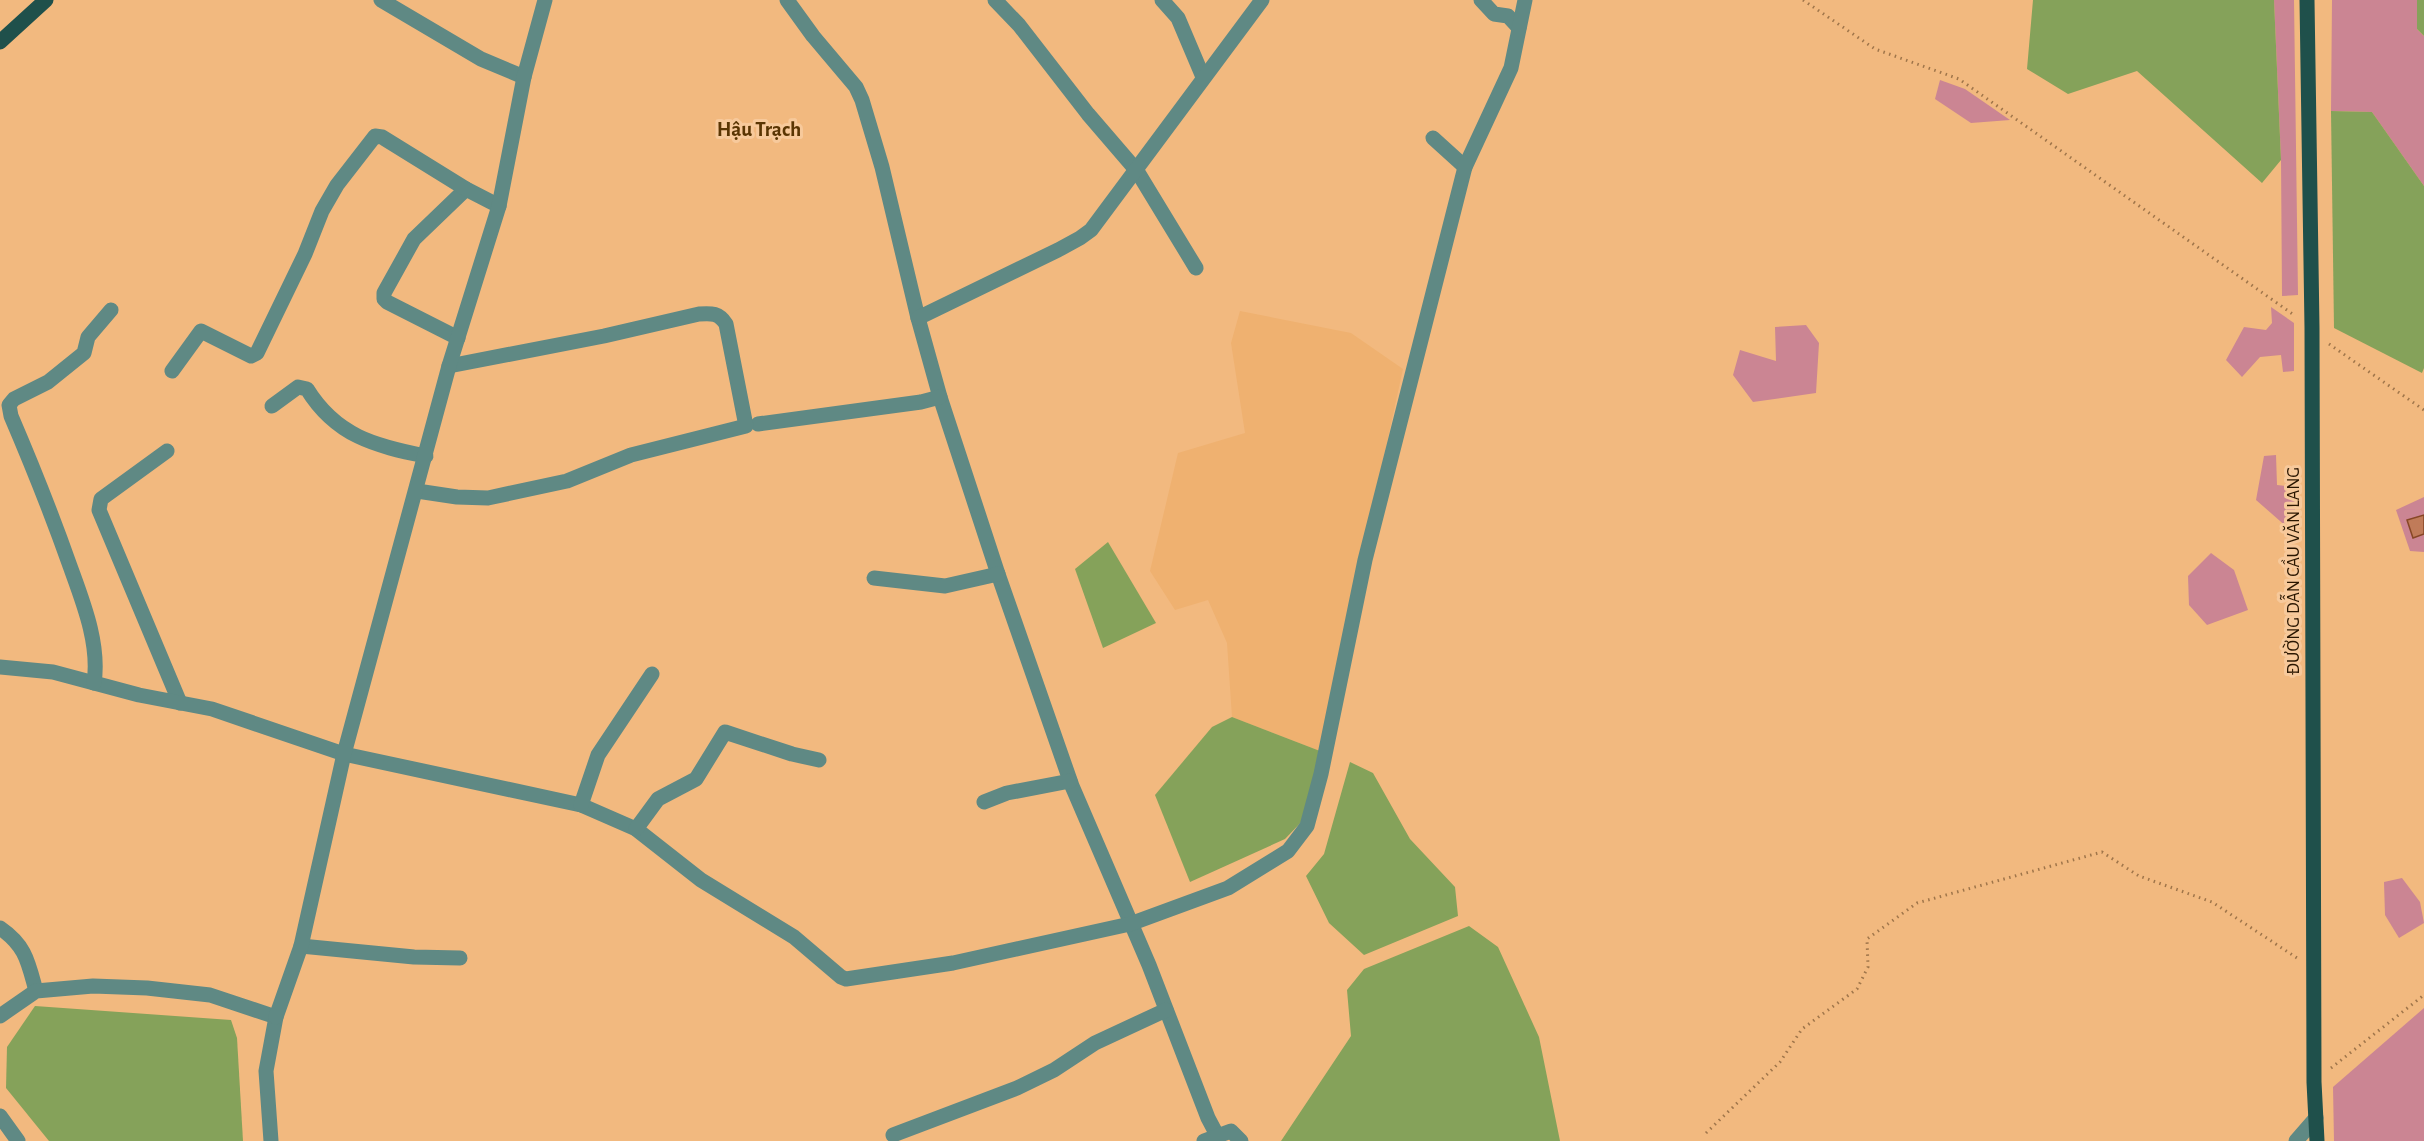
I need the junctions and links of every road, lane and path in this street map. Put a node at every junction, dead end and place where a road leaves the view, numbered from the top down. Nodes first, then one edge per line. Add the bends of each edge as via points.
1 (46, 0) edge
2 (381, 0) edge
3 (544, 0) edge
4 (787, 0) edge
5 (995, 0) edge
6 (1162, 0) edge
7 (1262, 0) edge
8 (1480, 0) edge
9 (1525, 0) edge
10 (1803, 0) edge
11 (2307, 0) edge
12 (1519, 28) junction
13 (0, 42) edge
14 (524, 77) junction
15 (1203, 77) junction
16 (1433, 138) dead end
17 (1465, 167) junction
18 (1137, 171) junction
19 (466, 189) junction
20 (499, 206) junction
21 (1196, 268) dead end
22 (111, 310) dead end
23 (918, 318) junction
24 (2312, 328) junction
25 (458, 338) junction
26 (449, 366) junction
27 (172, 371) dead end
28 (940, 397) junction
29 (272, 406) dead end
30 (2424, 410) edge
31 (758, 424) dead end
32 (167, 451) dead end
33 (426, 456) junction
34 (417, 491) junction
35 (998, 574) junction
36 (874, 578) dead end
37 (0, 667) edge
38 (652, 674) dead end
39 (94, 683) junction
40 (180, 703) junction
41 (344, 754) junction
42 (819, 760) dead end
43 (1070, 781) junction
44 (984, 802) dead end
45 (581, 805) junction
46 (636, 829) junction
47 (1130, 924) junction
48 (0, 928) edge
49 (300, 946) junction
50 (460, 958) dead end
51 (2314, 969) junction
52 (36, 991) junction
53 (2424, 995) edge
54 (1166, 1010) junction
55 (0, 1016) edge
56 (276, 1017) junction
57 (2314, 1082) junction
58 (0, 1116) edge
59 (2316, 1118) junction
60 (1706, 1133) dead end
61 (893, 1135) dead end
62 (1212, 1139) edge
63 (18, 1141) edge
64 (271, 1141) edge
65 (1240, 1141) edge
66 (2296, 1141) edge
67 (2317, 1141) edge

1 - 13 main road
2 - 14 street via 481,59
3 - 14 street
4 - 23 street via 862,100
5 - 18 street via 1019,24
6 - 15 street via 1178,18
7 - 15 street
8 - 12 street via 1494,14 1508,16
9 - 12 street
10 - 24 path via 1875,49 1959,79
11 - 24 main road, ĐƯỜNG DẪN CẦU VĂN LANG
12 - 17 street via 1511,68
14 - 20 street
15 - 18 street
16 - 17 street
17 - 47 street via 1365,560 1307,826 1288,851 1228,888
18 - 21 street
18 - 23 street via 1091,230 1080,238
19 - 20 street
19 - 25 street via 414,239 384,293 387,302
19 - 27 street via 375,136 322,211 257,353 251,356 201,331
20 - 25 street
22 - 39 street via 88,337 84,353 48,382 9,405 84,606 96,671
23 - 28 street
24 - 30 path
24 - 51 main road, ĐƯỜNG DẪN CẦU VĂN LANG
25 - 26 street
26 - 33 street
26 - 34 street via 699,314 715,314 726,324 746,426 631,455 567,481 488,498
28 - 31 street
28 - 35 street
29 - 33 street via 298,387 307,389 327,416 364,441
32 - 40 street via 101,498 99,510
33 - 34 street
34 - 41 street
35 - 36 street via 945,586
35 - 43 street
37 - 39 street via 53,672
38 - 45 street via 598,755
39 - 40 street
40 - 41 street via 212,709
41 - 45 street
41 - 49 street
42 - 46 street via 725,732 696,779 658,799
43 - 44 street via 1006,793
43 - 47 street
45 - 46 street
46 - 47 street via 701,880 794,937 846,979 953,963
47 - 54 street
48 - 52 street via 26,954
49 - 50 street
49 - 56 street
51 - 57 main road, ĐƯỜNG DẪN CẦU VĂN LANG
51 - 60 path via 2212,902 2139,876 2102,852 1917,903 1867,939 1868,967 1857,989 1802,1029 1780,1062
52 - 55 street
52 - 56 street via 93,986 147,988 210,995
53 - 57 path
54 - 61 street via 1095,1043 1017,1088
54 - 62 street via 1208,1118
56 - 64 street via 266,1071
57 - 59 main road, ĐƯỜNG DẪN CẦU VĂN LANG
58 - 63 street
59 - 66 street
59 - 67 main road, ĐƯỜNG DẪN CẦU VĂN LANG
62 - 65 street via 1231,1131

